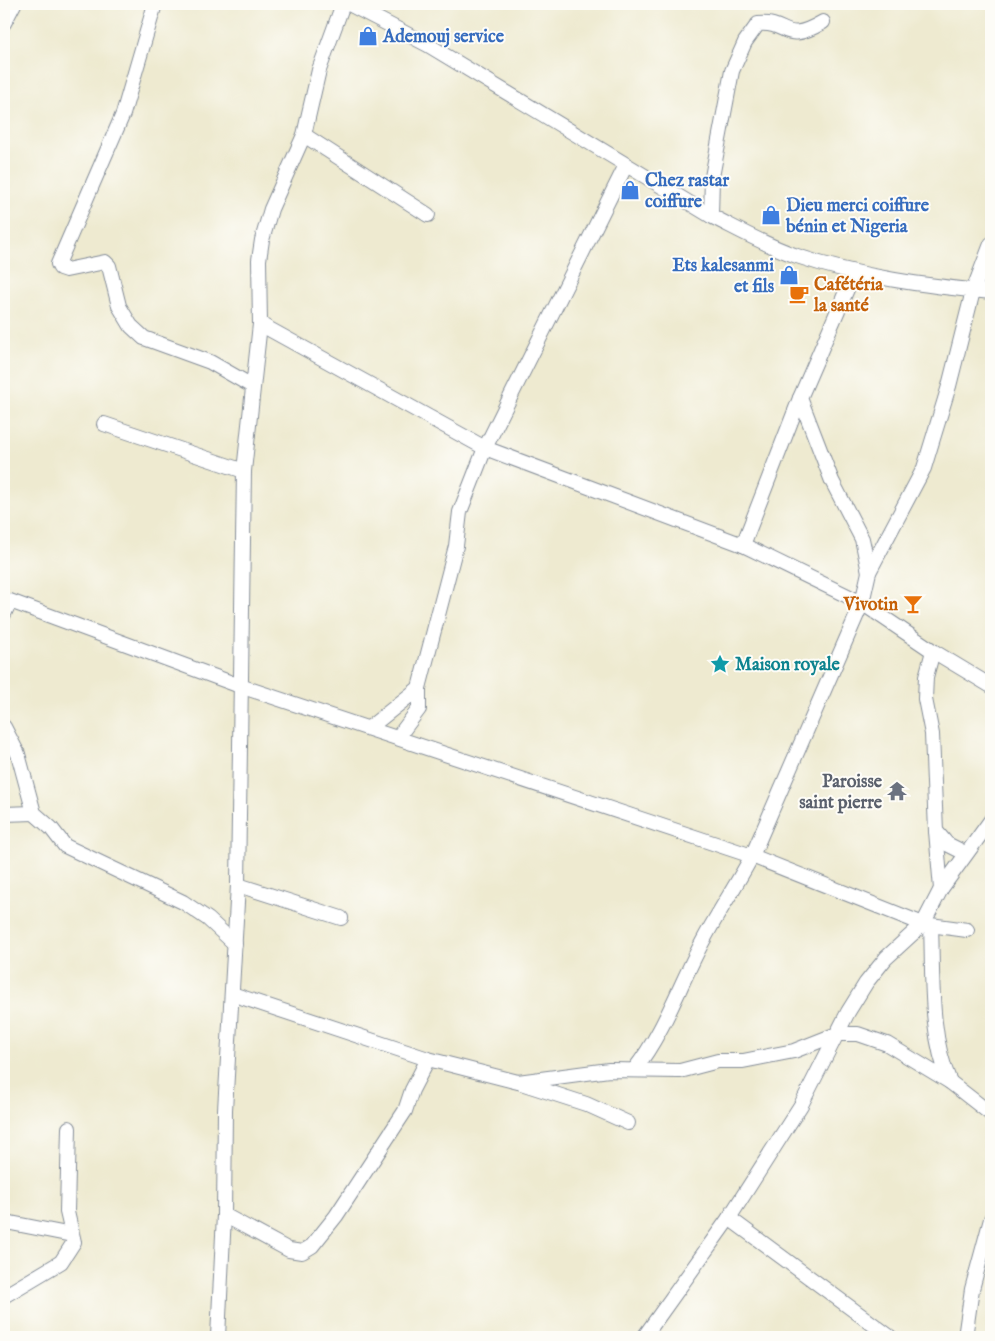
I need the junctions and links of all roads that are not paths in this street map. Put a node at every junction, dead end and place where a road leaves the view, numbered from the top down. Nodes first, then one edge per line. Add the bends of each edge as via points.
1 (14, 4) edge
2 (155, 4) edge
3 (344, 4) edge
4 (348, 4) edge
5 (823, 22) dead end
6 (4, 23) edge
7 (304, 135) junction
8 (626, 165) junction
9 (428, 215) dead end
10 (711, 216) junction
11 (991, 244) edge
12 (854, 272) junction
13 (973, 291) junction
14 (991, 292) edge
15 (260, 324) junction
16 (252, 386) junction
17 (800, 398) junction
18 (104, 424) dead end
19 (485, 448) junction
20 (244, 471) junction
21 (743, 545) junction
22 (869, 572) junction
23 (862, 603) junction
24 (4, 614) edge
25 (933, 651) junction
26 (240, 686) junction
27 (991, 686) edge
28 (419, 688) junction
29 (4, 727) edge
30 (369, 728) junction
31 (398, 737) junction
32 (34, 813) junction
33 (4, 814) edge
34 (991, 820) edge
35 (936, 831) junction
36 (965, 853) junction
37 (752, 856) junction
38 (238, 885) junction
39 (941, 890) junction
40 (341, 918) dead end
41 (927, 924) junction
42 (968, 930) dead end
43 (235, 944) junction
44 (232, 994) junction
45 (837, 1034) junction
46 (428, 1060) junction
47 (634, 1070) junction
48 (518, 1082) junction
49 (950, 1082) junction
50 (991, 1114) edge
51 (628, 1123) dead end
52 (69, 1128) dead end
53 (224, 1215) junction
54 (729, 1218) junction
55 (991, 1220) edge
56 (4, 1224) edge
57 (72, 1235) junction
58 (4, 1296) edge
59 (218, 1337) edge
60 (644, 1337) edge
61 (890, 1337) edge
62 (965, 1337) edge

1 - 6 street
2 - 16 street via 124,114 58,264 66,270 105,262 119,306 131,326 144,338 210,362
3 - 7 street via 319,70
4 - 8 street via 428,46
5 - 10 street via 796,34 769,23 758,24 745,42 732,71 712,177
7 - 9 street
7 - 15 street via 271,210 262,240
8 - 10 street
8 - 19 street
10 - 12 street via 796,256
11 - 13 street
12 - 13 street
12 - 17 street
13 - 14 street
13 - 22 street via 924,468
15 - 16 street
15 - 19 street
16 - 20 street
17 - 21 street
17 - 22 street via 832,481 862,539
18 - 20 street
19 - 21 street
19 - 28 street via 460,512 456,546
20 - 26 street
21 - 23 street
22 - 23 street
23 - 25 street
23 - 37 street
24 - 26 street via 10,600
25 - 27 street
25 - 35 street via 926,677 925,699 932,734
26 - 30 street
26 - 38 street
28 - 30 street
28 - 31 street via 419,709
29 - 32 street via 18,754
30 - 31 street
31 - 37 street
32 - 33 street
32 - 43 street via 65,846 183,902 208,918
34 - 36 street
35 - 36 street via 946,844
35 - 39 street
36 - 39 street
37 - 41 street
37 - 47 street via 704,938 649,1050
38 - 40 street
38 - 43 street
39 - 41 street
41 - 42 street
41 - 45 street via 886,958 866,984
41 - 49 street via 936,1020 944,1068
43 - 44 street
44 - 46 street
44 - 53 street via 225,1110
45 - 47 street via 773,1056 718,1061 680,1071
45 - 49 street via 858,1034 887,1044
45 - 54 street via 801,1105
46 - 48 street
46 - 53 street via 405,1111 336,1216 312,1246 302,1252 290,1250
47 - 48 street via 609,1070
48 - 51 street via 586,1104
49 - 50 street
52 - 57 street via 67,1212
53 - 59 street
54 - 60 street
54 - 61 street
55 - 62 street via 972,1289
56 - 57 street
57 - 58 street via 74,1242 61,1262

